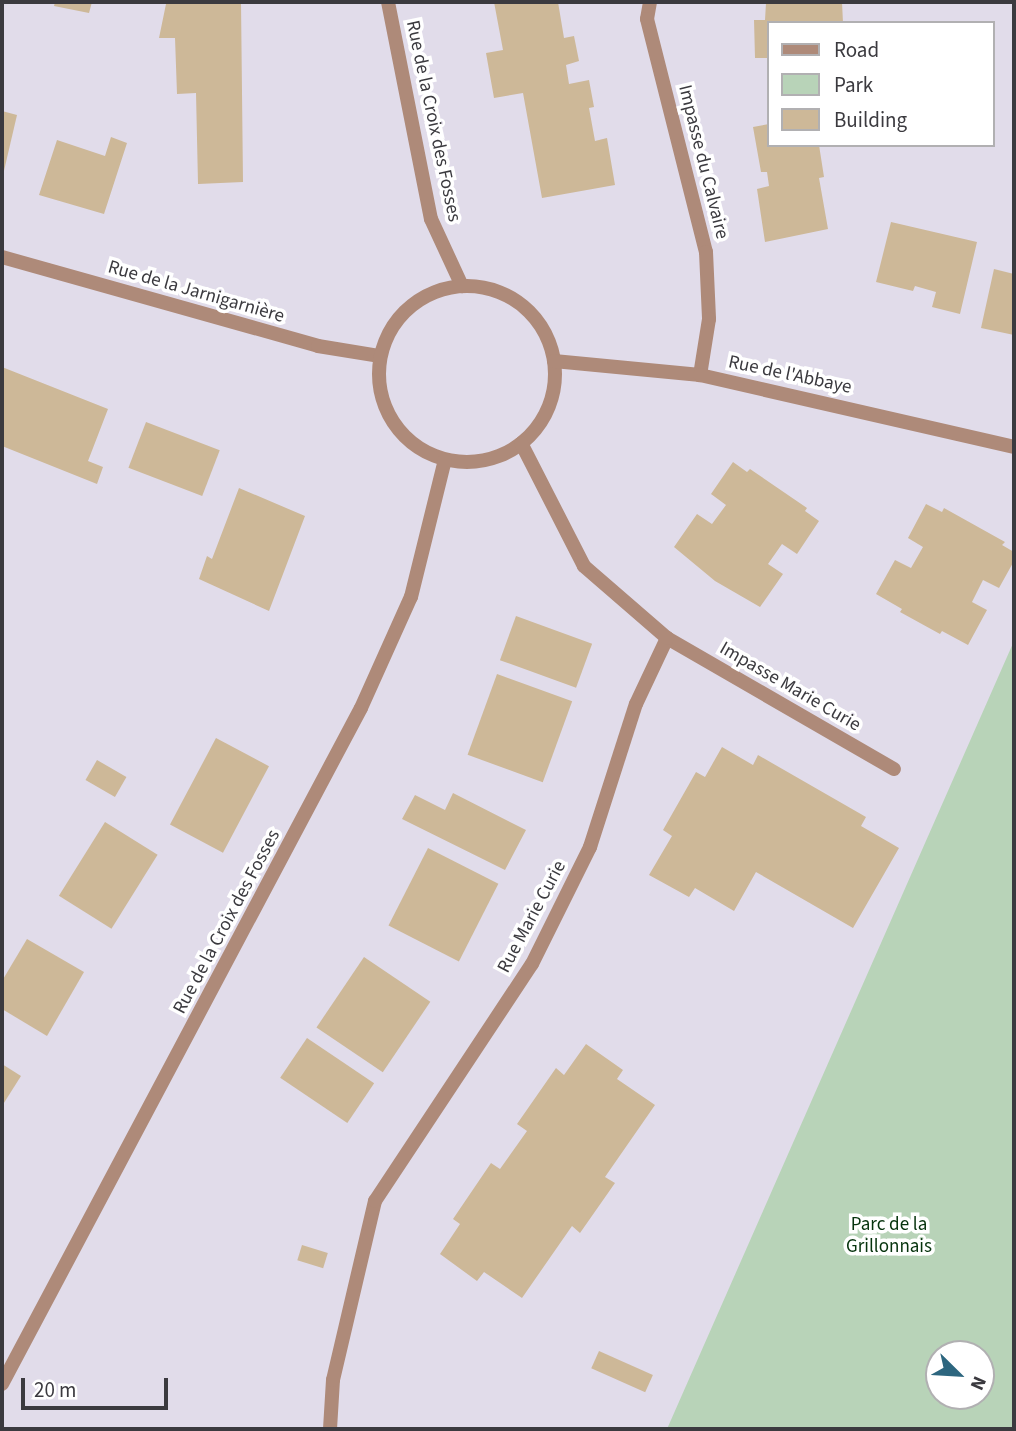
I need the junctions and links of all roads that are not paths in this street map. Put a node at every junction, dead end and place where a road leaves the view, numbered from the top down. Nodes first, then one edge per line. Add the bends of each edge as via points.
1 (388, 2) edge
2 (650, 2) edge
3 (2, 257) edge
4 (462, 286) junction
5 (380, 356) junction
6 (554, 361) junction
7 (699, 375) junction
8 (522, 443) junction
9 (1014, 447) edge
10 (445, 460) junction
11 (667, 638) junction
12 (894, 769) dead end
13 (2, 1384) edge
14 (330, 1429) edge

1 - 4 street, Rue de la Croix des Fosses via 431,219
2 - 7 street, Impasse du Calvaire via 648,19 706,252 709,319
3 - 5 street, Rue de la Jarnigarnière via 318,346
4 - 5 street via 433,292 409,307 391,329
4 - 6 street via 488,288 512,298 532,314
5 - 10 street via 382,396 400,432 420,449
6 - 7 street, Rue de l'Abbaye
6 - 8 street via 555,380 545,415
7 - 9 street, Rue de l'Abbaye
8 - 10 street via 485,460
8 - 11 street via 584,566
10 - 13 street, Rue de la Croix des Fosses via 411,597 361,708
11 - 12 street, Impasse Marie Curie
11 - 14 street, Rue Marie Curie via 636,704 590,847 532,964 375,1201 333,1380

